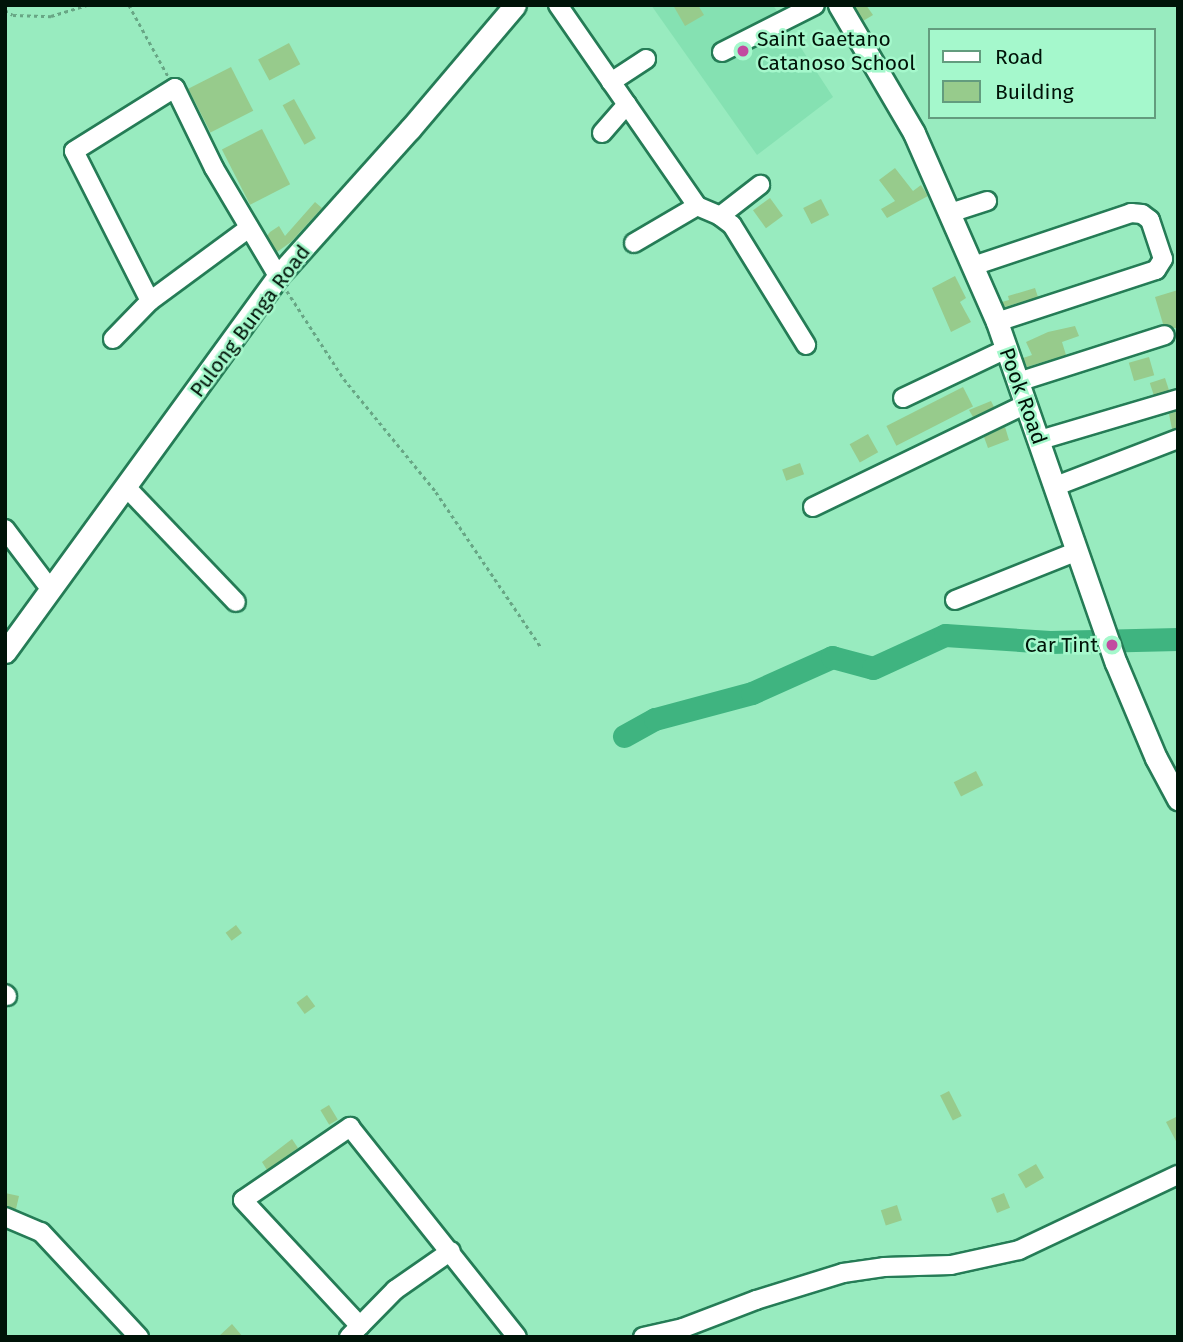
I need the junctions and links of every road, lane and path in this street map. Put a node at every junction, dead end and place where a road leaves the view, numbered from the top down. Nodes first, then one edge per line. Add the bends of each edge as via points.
1 (88, 5) edge
2 (129, 5) edge
3 (515, 5) edge
4 (558, 5) edge
5 (816, 5) edge
6 (839, 5) edge
7 (5, 10) edge
8 (722, 52) dead end
9 (646, 59) dead end
10 (611, 82) junction
11 (175, 88) junction
12 (627, 104) junction
13 (601, 133) dead end
14 (760, 185) dead end
15 (988, 201) dead end
16 (697, 206) junction
17 (950, 213) junction
18 (720, 216) junction
19 (249, 228) junction
20 (634, 243) dead end
21 (973, 265) junction
22 (278, 276) junction
23 (150, 301) junction
24 (997, 322) junction
25 (1165, 335) dead end
26 (113, 339) dead end
27 (806, 345) dead end
28 (1006, 349) junction
29 (1018, 382) junction
30 (903, 398) dead end
31 (1178, 399) edge
32 (1026, 404) junction
33 (1178, 439) edge
34 (1040, 440) junction
35 (1056, 485) junction
36 (126, 487) junction
37 (813, 507) dead end
38 (5, 528) edge
39 (1075, 552) junction
40 (51, 590) junction
41 (955, 600) dead end
42 (236, 602) dead end
43 (541, 647) dead end
44 (5, 652) edge
45 (1178, 799) edge
46 (1178, 1175) edge
47 (5, 1217) edge
48 (451, 1251) junction
49 (354, 1331) edge
50 (139, 1337) edge
51 (517, 1337) edge
52 (643, 1337) edge

1 - 7 path via 51,16 13,15
2 - 11 path
3 - 22 main road, Pulong Bunga Road
4 - 10 street
5 - 8 street
6 - 17 main road, Pook Road via 914,133
9 - 10 street
10 - 12 street
11 - 19 street
11 - 23 street via 74,151
12 - 13 street
12 - 16 street
14 - 18 street
15 - 17 street
16 - 18 street
16 - 20 street
17 - 21 main road, Pook Road
18 - 27 street via 732,225
19 - 22 street
19 - 23 street
21 - 24 main road, Pook Road
21 - 24 street via 1131,213 1150,220 1163,259 1156,270
22 - 36 main road, Pulong Bunga Road
22 - 43 path via 344,379 436,492
23 - 26 street
24 - 28 main road, Pook Road
25 - 29 street
28 - 29 main road, Pook Road
28 - 30 street
29 - 32 main road, Pook Road
31 - 34 street
32 - 34 main road, Pook Road
32 - 37 street
33 - 35 street
34 - 35 main road, Pook Road
35 - 39 main road, Pook Road
36 - 40 main road, Pulong Bunga Road
36 - 42 street
38 - 40 street
39 - 41 street
39 - 45 main road, Pook Road via 1116,663
40 - 44 main road, Pulong Bunga Road
46 - 52 street via 1019,1250 951,1265 843,1273 683,1328
47 - 50 street via 41,1232
48 - 49 street via 395,1290
48 - 49 street via 350,1127 243,1200
48 - 51 street

